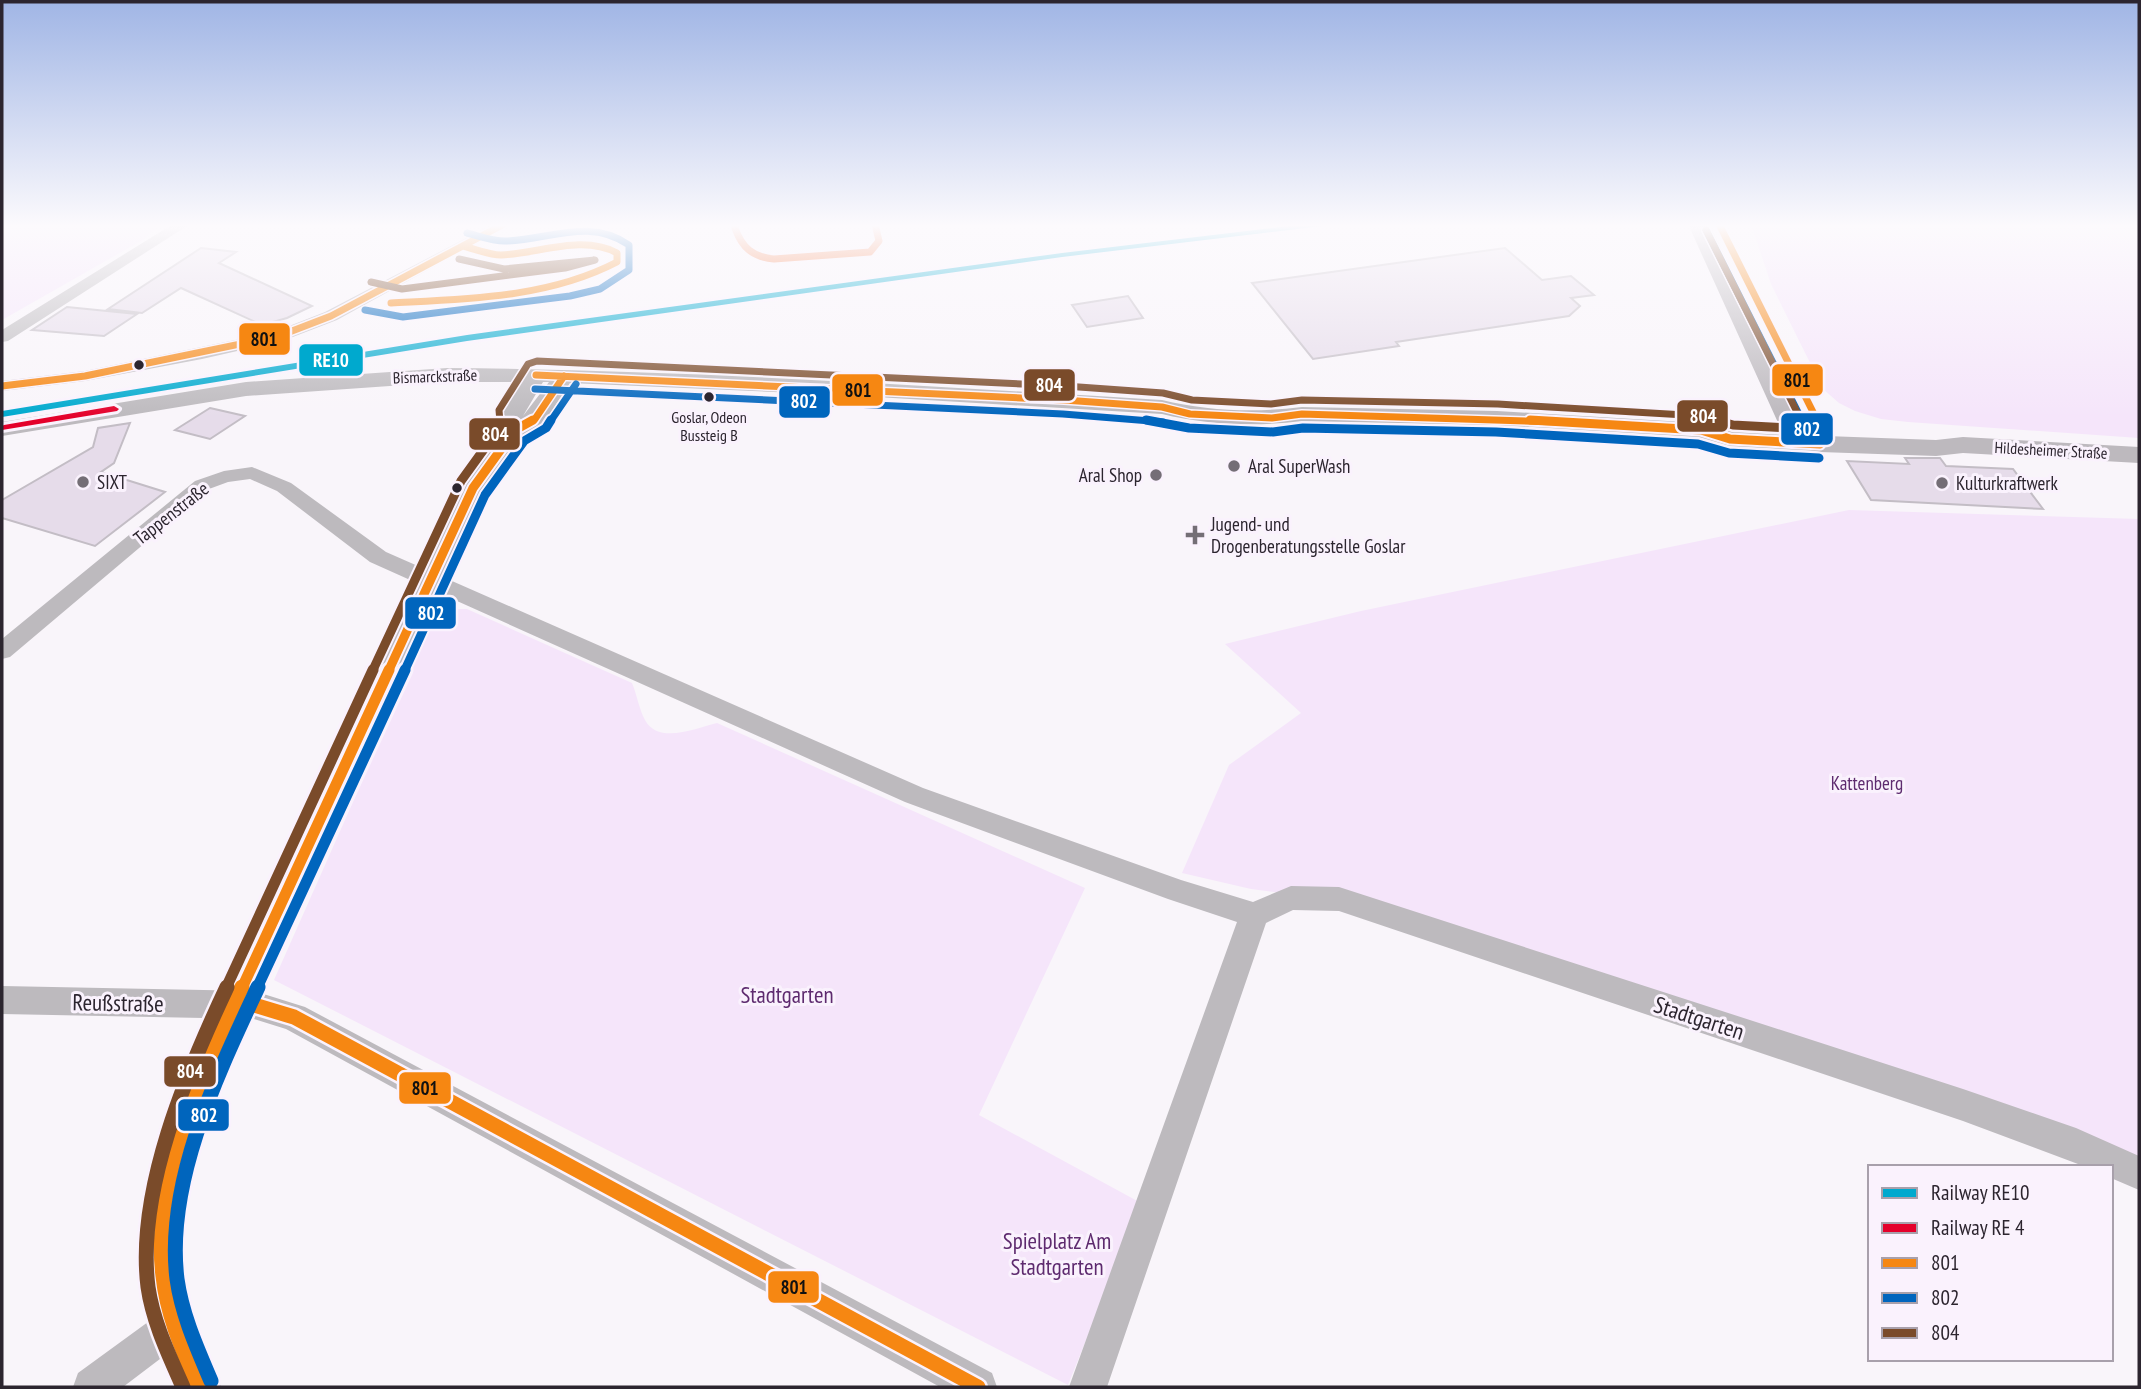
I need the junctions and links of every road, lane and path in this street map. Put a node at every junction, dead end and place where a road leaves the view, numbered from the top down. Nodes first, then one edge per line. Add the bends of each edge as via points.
1 (79, 289) edge
2 (382, 289) edge
3 (1729, 289) edge
4 (1750, 289) edge
5 (2, 337) edge
6 (536, 375) junction
7 (564, 376) junction
8 (2, 386) edge
9 (1794, 427) junction
10 (2, 429) edge
11 (515, 429) junction
12 (1701, 430) junction
13 (1821, 436) junction
14 (2139, 454) edge
15 (430, 580) junction
16 (2, 651) edge
17 (1254, 915) junction
18 (2, 1000) edge
19 (235, 1005) junction
20 (2139, 1173) edge
21 (172, 1327) junction
22 (92, 1387) edge
23 (198, 1387) edge
24 (978, 1387) edge
25 (1088, 1387) edge

1 - 5 street
2 - 8 street via 279,336 85,376
3 - 9 main road
4 - 13 main road
6 - 7 street, Hildesheimer Straße
6 - 10 street, Bismarckstraße via 404,376 246,389
6 - 11 street via 512,416
7 - 11 street via 535,419
7 - 12 street, Hildesheimer Straße via 843,388 1272,418 1302,414 1497,418
9 - 12 street, Hildesheimer Straße via 1719,425
9 - 13 main road
11 - 15 street via 473,488
12 - 13 street, Hildesheimer Straße via 1730,439
13 - 14 main road, Hildesheimer Straße via 1936,448 1963,445
15 - 16 street, Tappenstraße via 378,557 284,488 252,473 236,474 202,485
15 - 17 street via 914,795
15 - 19 street
17 - 20 street, Stadtgarten via 1290,898 1339,899 1963,1105
17 - 25 street
18 - 19 street, Reußstraße
19 - 21 street via 175,1155 161,1272
19 - 24 street, Reußstraße via 254,1005 294,1017
21 - 22 street
21 - 23 street

